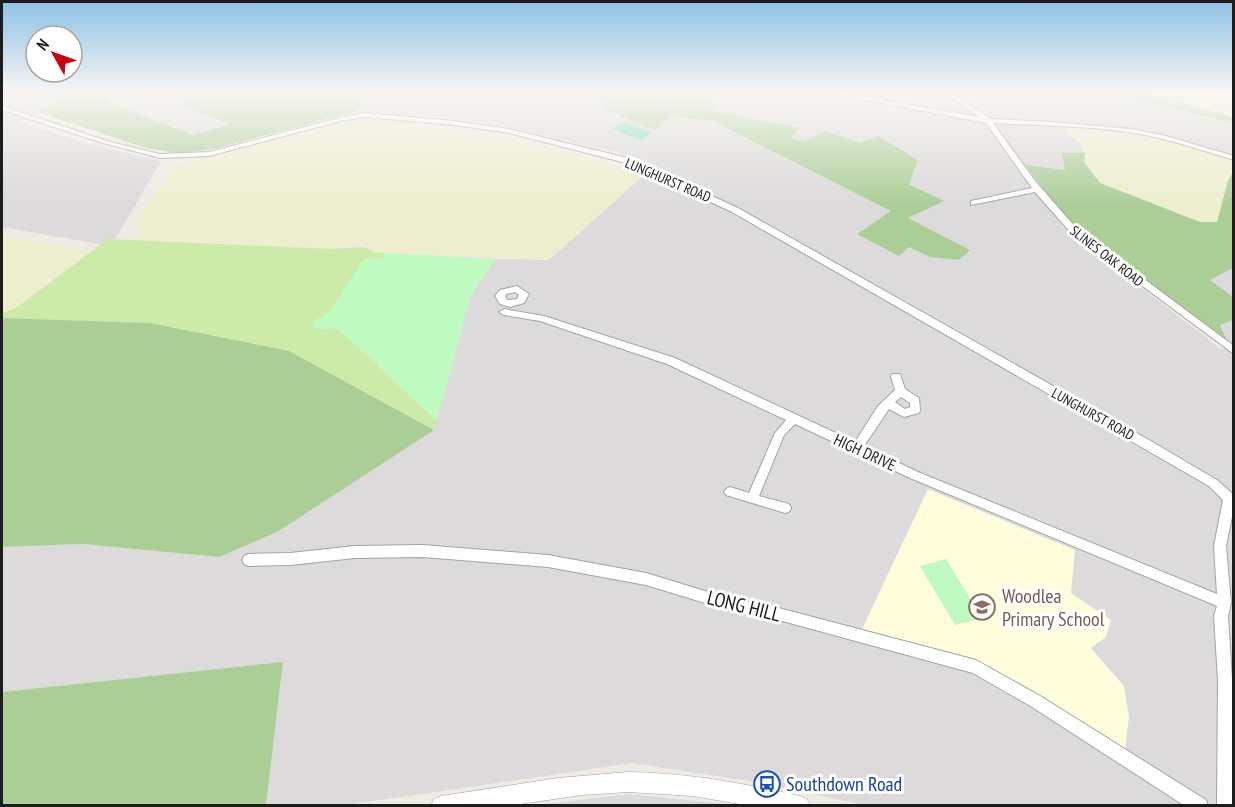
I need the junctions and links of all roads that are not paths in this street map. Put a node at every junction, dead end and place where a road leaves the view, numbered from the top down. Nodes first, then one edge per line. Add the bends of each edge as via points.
1 (68, 130) edge
2 (301, 130) edge
3 (500, 130) edge
4 (994, 130) edge
5 (1116, 130) edge
6 (1233, 158) edge
7 (1037, 189) junction
8 (974, 203) dead end
9 (521, 301) dead end
10 (504, 312) dead end
11 (526, 315) junction
12 (1233, 351) edge
13 (896, 377) dead end
14 (900, 391) junction
15 (888, 404) junction
16 (794, 418) junction
17 (857, 448) junction
18 (730, 492) dead end
19 (752, 499) junction
20 (1231, 499) edge
21 (785, 508) dead end
22 (248, 560) dead end
23 (1224, 603) junction
24 (504, 801) edge
25 (441, 806) edge
26 (800, 806) edge
27 (1200, 806) edge
28 (1226, 806) edge

1 - 2 street, LUNGHURST ROAD via 160,156 209,154
3 - 20 street, LUNGHURST ROAD via 629,161 735,210 1203,477
4 - 7 street, SLINES OAK ROAD
5 - 6 street via 1164,137
7 - 8 street
7 - 12 street, SLINES OAK ROAD via 1074,231
9 - 11 street via 528,305
10 - 11 street, HIGH DRIVE
11 - 16 street, HIGH DRIVE via 671,361
13 - 14 street
14 - 15 street
14 - 15 street via 915,401 915,410 904,412
15 - 17 street
16 - 17 street, HIGH DRIVE
16 - 19 street via 780,433
17 - 23 street, HIGH DRIVE
18 - 19 street
19 - 21 street
20 - 23 street via 1220,546
22 - 27 street, LONG HILL via 423,551 548,561 646,579 728,604 976,667
23 - 28 street via 1221,616
24 - 25 street
24 - 26 street via 628,782 694,786

